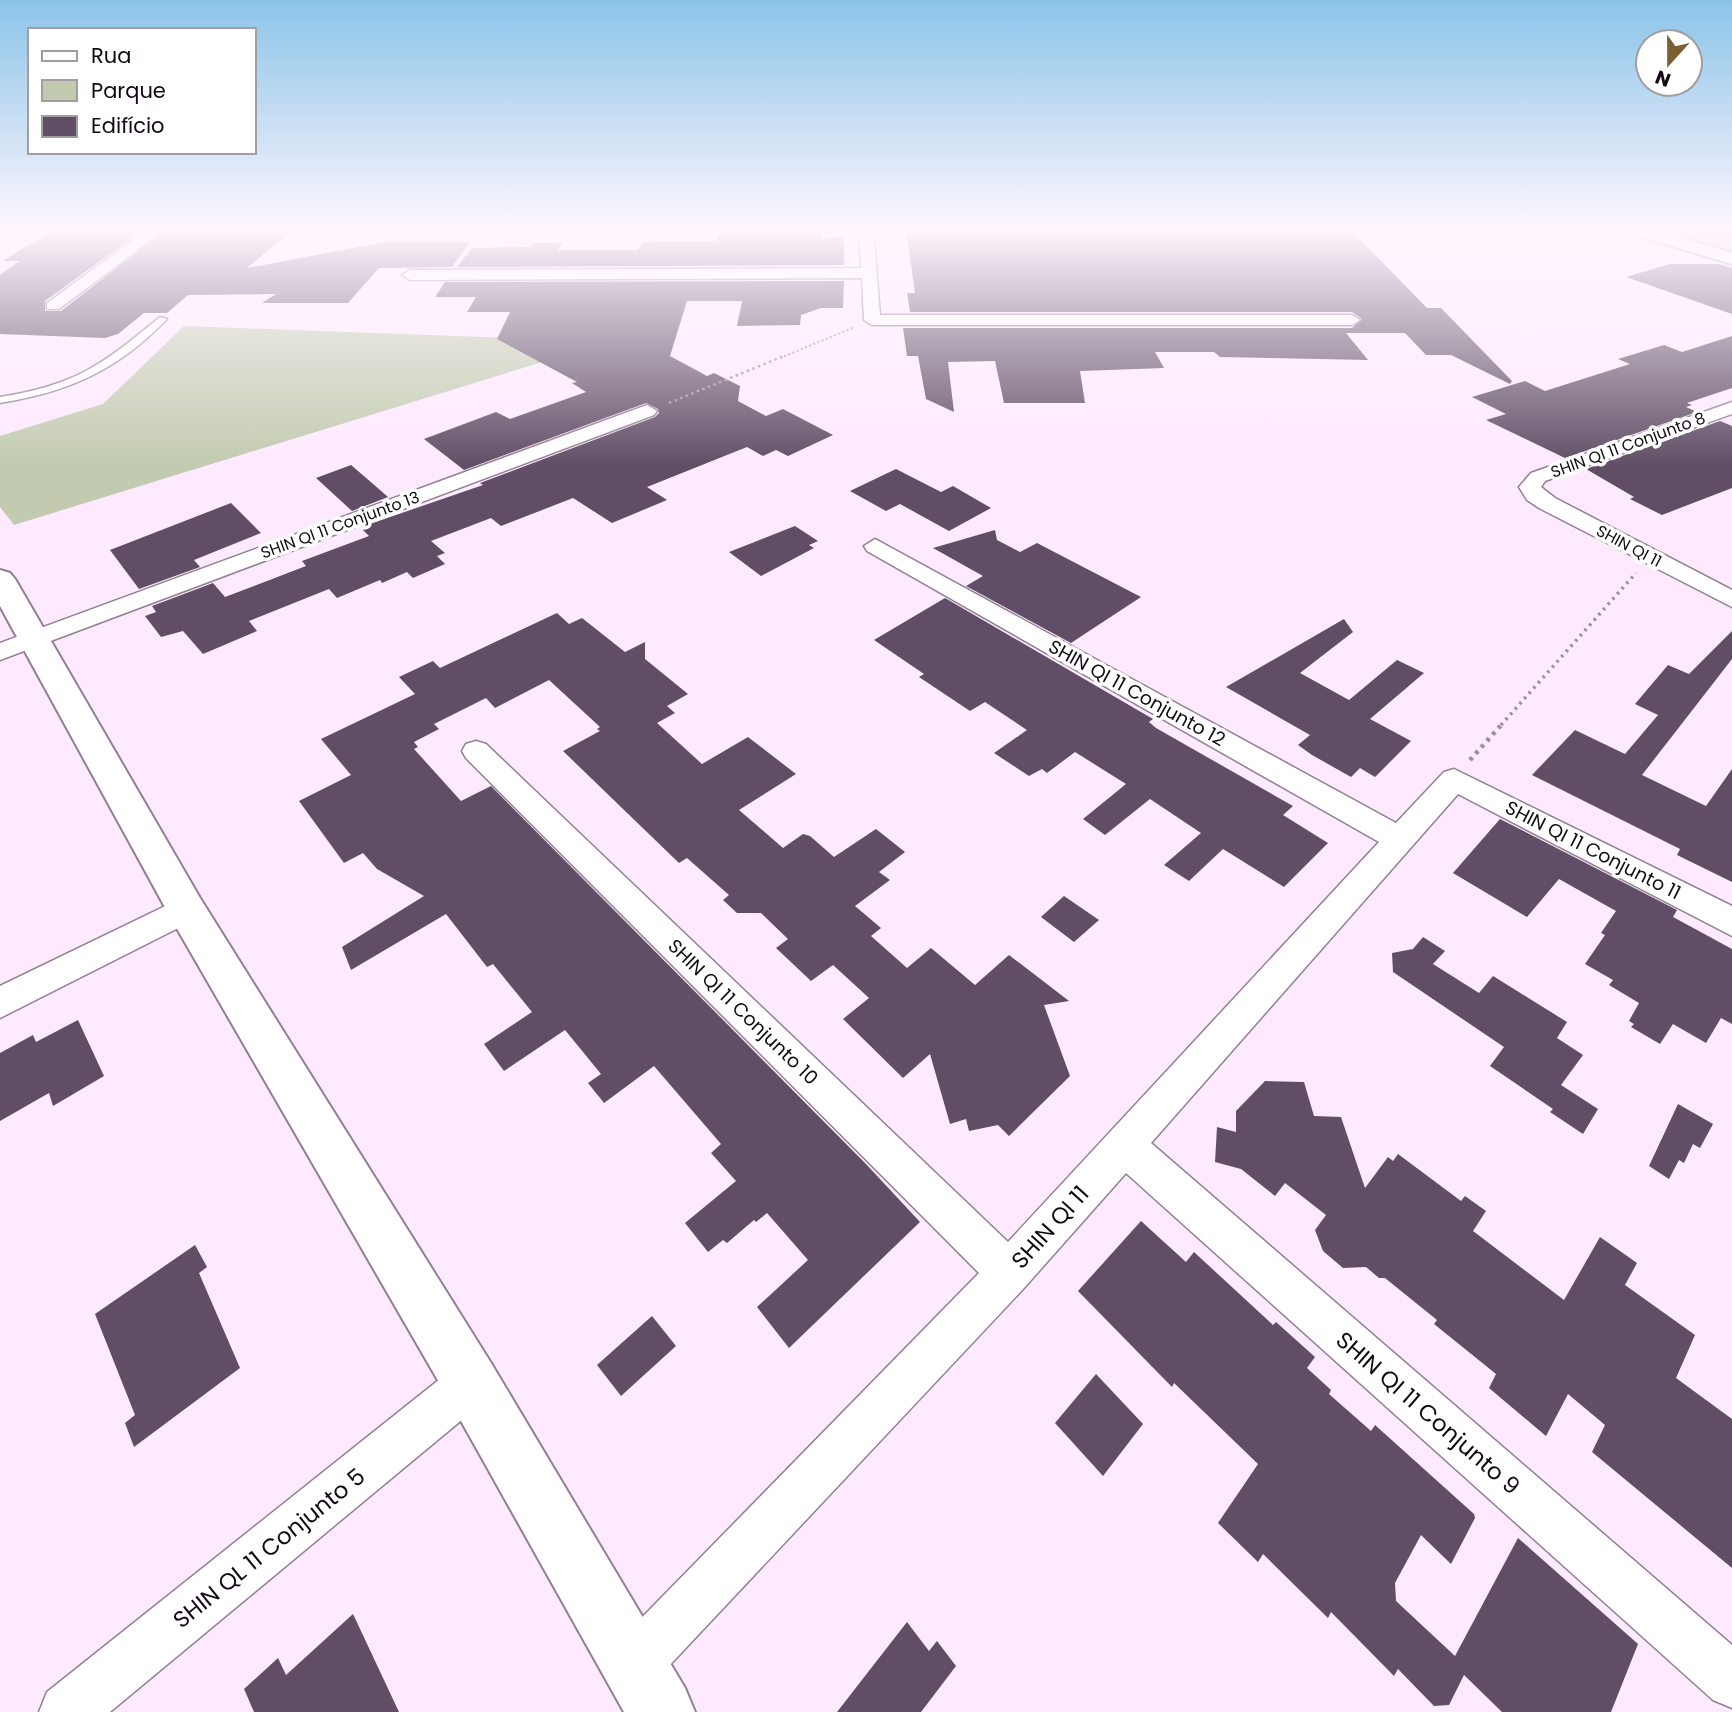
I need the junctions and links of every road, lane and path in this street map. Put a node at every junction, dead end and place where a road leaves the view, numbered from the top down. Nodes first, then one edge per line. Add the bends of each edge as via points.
1 (871, 308) edge
2 (163, 319) dead end
3 (872, 320) junction
4 (1352, 320) dead end
5 (0, 400) edge
6 (1732, 408) edge
7 (647, 411) joint
8 (1530, 488) joint
9 (875, 546) dead end
10 (1651, 557) junction
11 (0, 579) edge
12 (1732, 600) edge
13 (17, 645) edge
14 (477, 751) dead end
15 (1454, 779) junction
16 (1399, 839) junction
17 (186, 909) junction
18 (1732, 922) edge
19 (0, 1003) edge
20 (1124, 1144) junction
21 (1009, 1273) junction
22 (471, 1383) junction
23 (633, 1665) junction
24 (1732, 1681) edge
25 (67, 1712) edge
26 (661, 1712) edge

1 - 3 street
2 - 5 lane via 83,379 59,390
3 - 4 street
3 - 7 path
6 - 8 street, SHIN QI 11 Conjunto 8 via 1538,477
7 - 13 street, SHIN QI 11 Conjunto 13
8 - 10 street, SHIN QI 11 via 1547,503
9 - 16 street, SHIN QI 11 Conjunto 12
10 - 12 street, SHIN QI 11
10 - 15 path
11 - 13 street
13 - 17 street
14 - 21 street, SHIN QI 11 Conjunto 10
15 - 16 street, SHIN QI 11
15 - 18 street, SHIN QI 11 Conjunto 11
16 - 20 street, SHIN QI 11
17 - 19 street
17 - 22 street
20 - 21 street, SHIN QI 11
20 - 24 street, SHIN QI 11 Conjunto 9
21 - 23 street, SHIN QI 11
22 - 23 street
22 - 25 street, SHIN QL 11 Conjunto 5
23 - 26 street

